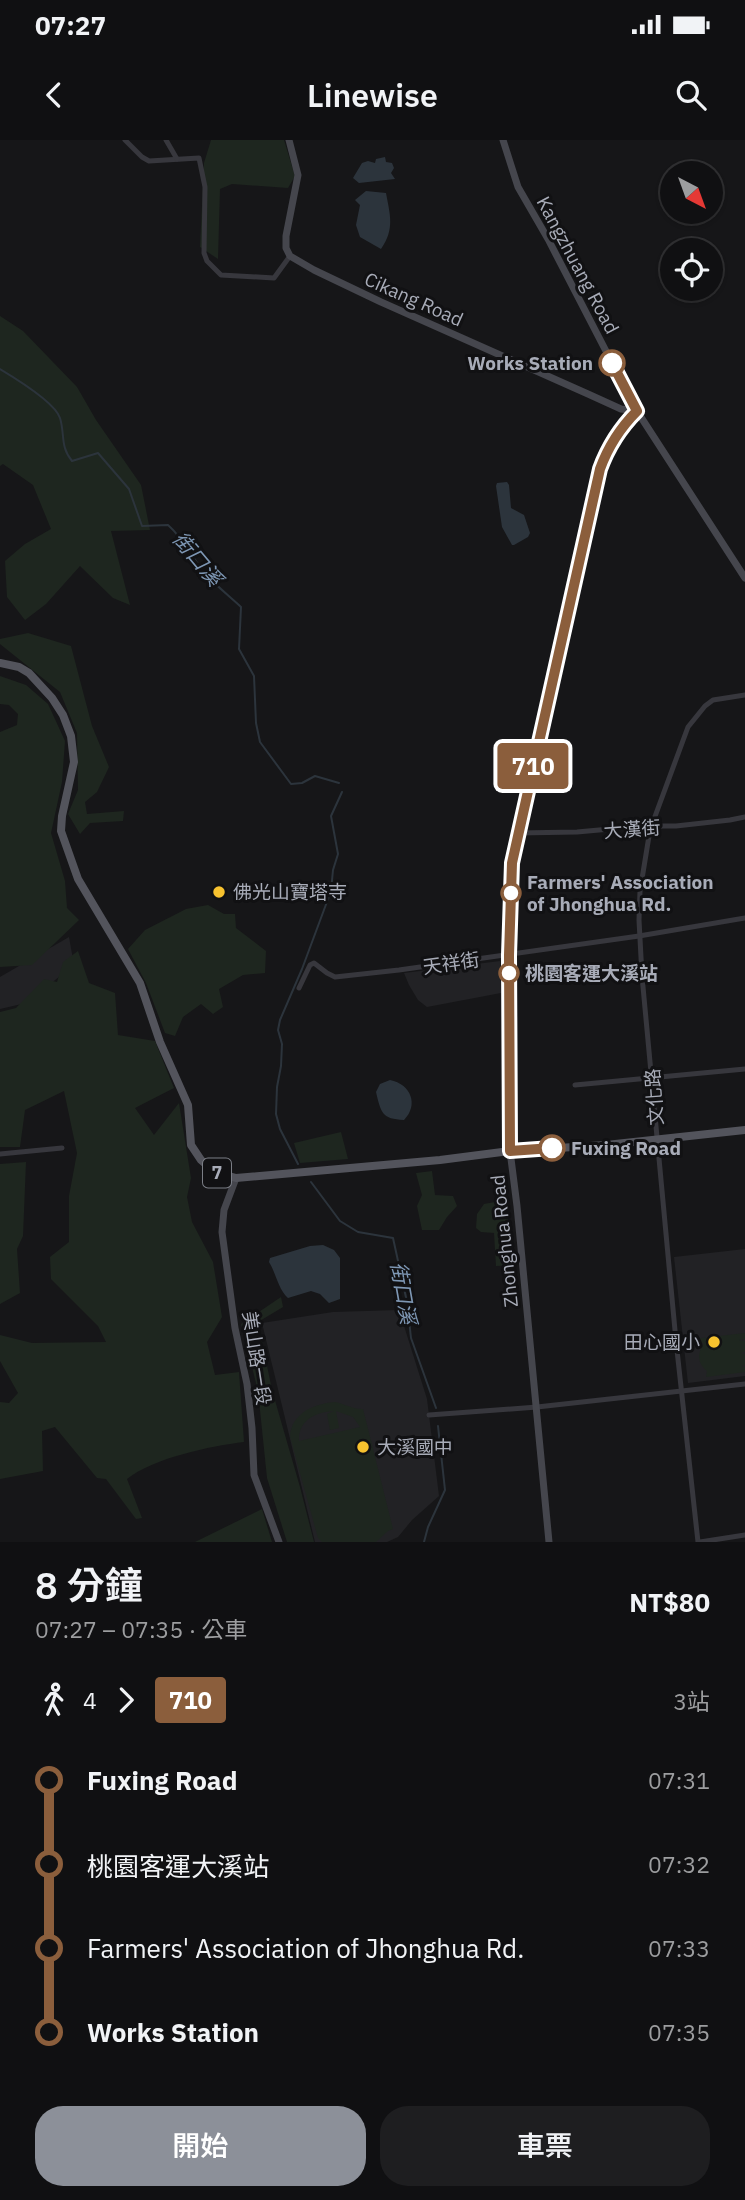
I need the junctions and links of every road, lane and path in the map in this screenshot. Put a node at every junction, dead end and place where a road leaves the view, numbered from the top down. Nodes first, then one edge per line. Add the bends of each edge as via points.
1 (125, 140) edge
2 (166, 140) edge
3 (289, 140) edge
4 (503, 140) edge
5 (177, 159) junction
6 (290, 256) junction
7 (637, 411) junction
8 (745, 578) edge
9 (0, 663) edge
10 (745, 695) edge
11 (745, 817) edge
12 (652, 825) junction
13 (518, 833) junction
14 (745, 918) edge
15 (639, 936) junction
16 (509, 955) junction
17 (299, 988) dead end
18 (745, 1069) edge
19 (652, 1077) junction
20 (575, 1085) dead end
21 (745, 1129) edge
22 (657, 1140) junction
23 (62, 1148) dead end
24 (510, 1151) junction
25 (0, 1154) edge
26 (236, 1178) junction
27 (745, 1384) edge
28 (682, 1392) junction
29 (537, 1407) junction
30 (429, 1415) dead end
31 (745, 1535) edge
32 (279, 1542) edge
33 (549, 1542) edge
34 (699, 1542) edge

1 - 5 street via 149,161
2 - 5 street
3 - 6 street via 299,175 286,236
4 - 7 street, Kangzhuang Road via 518,187
5 - 6 street via 199,158 205,187 204,253 221,275 274,278
6 - 7 street, Cikang Road via 621,409
7 - 8 street, Kangzhuang Road
7 - 13 street, Zhonghua Road via 607,451 600,469
9 - 26 main road, 7 via 29,673 63,715 74,762 61,831 78,879 140,983 188,1105 191,1145 215,1172
10 - 12 street, 文化路 via 713,700 688,727
11 - 12 street, 大漢街
12 - 13 street, 大漢街
12 - 15 street, 文化路 via 640,891
13 - 16 street, Zhonghua Road via 512,865
14 - 15 street, 天祥街
15 - 16 street, 天祥街
15 - 19 street, 文化路
16 - 17 street, 天祥街 via 335,977 314,963
16 - 24 street, Zhonghua Road
18 - 19 street
19 - 20 street
19 - 22 street, 文化路
21 - 22 main road, 7
22 - 24 main road, 7
22 - 28 street, 文化路
23 - 25 street
24 - 26 main road, 7
24 - 29 street, Zhonghua Road
26 - 32 street, 美山路一段 via 224,1210 222,1232 247,1384 254,1475
27 - 28 street
28 - 29 street
28 - 34 street, 文化路
29 - 30 street
29 - 33 street, Zhonghua Road
31 - 34 street

